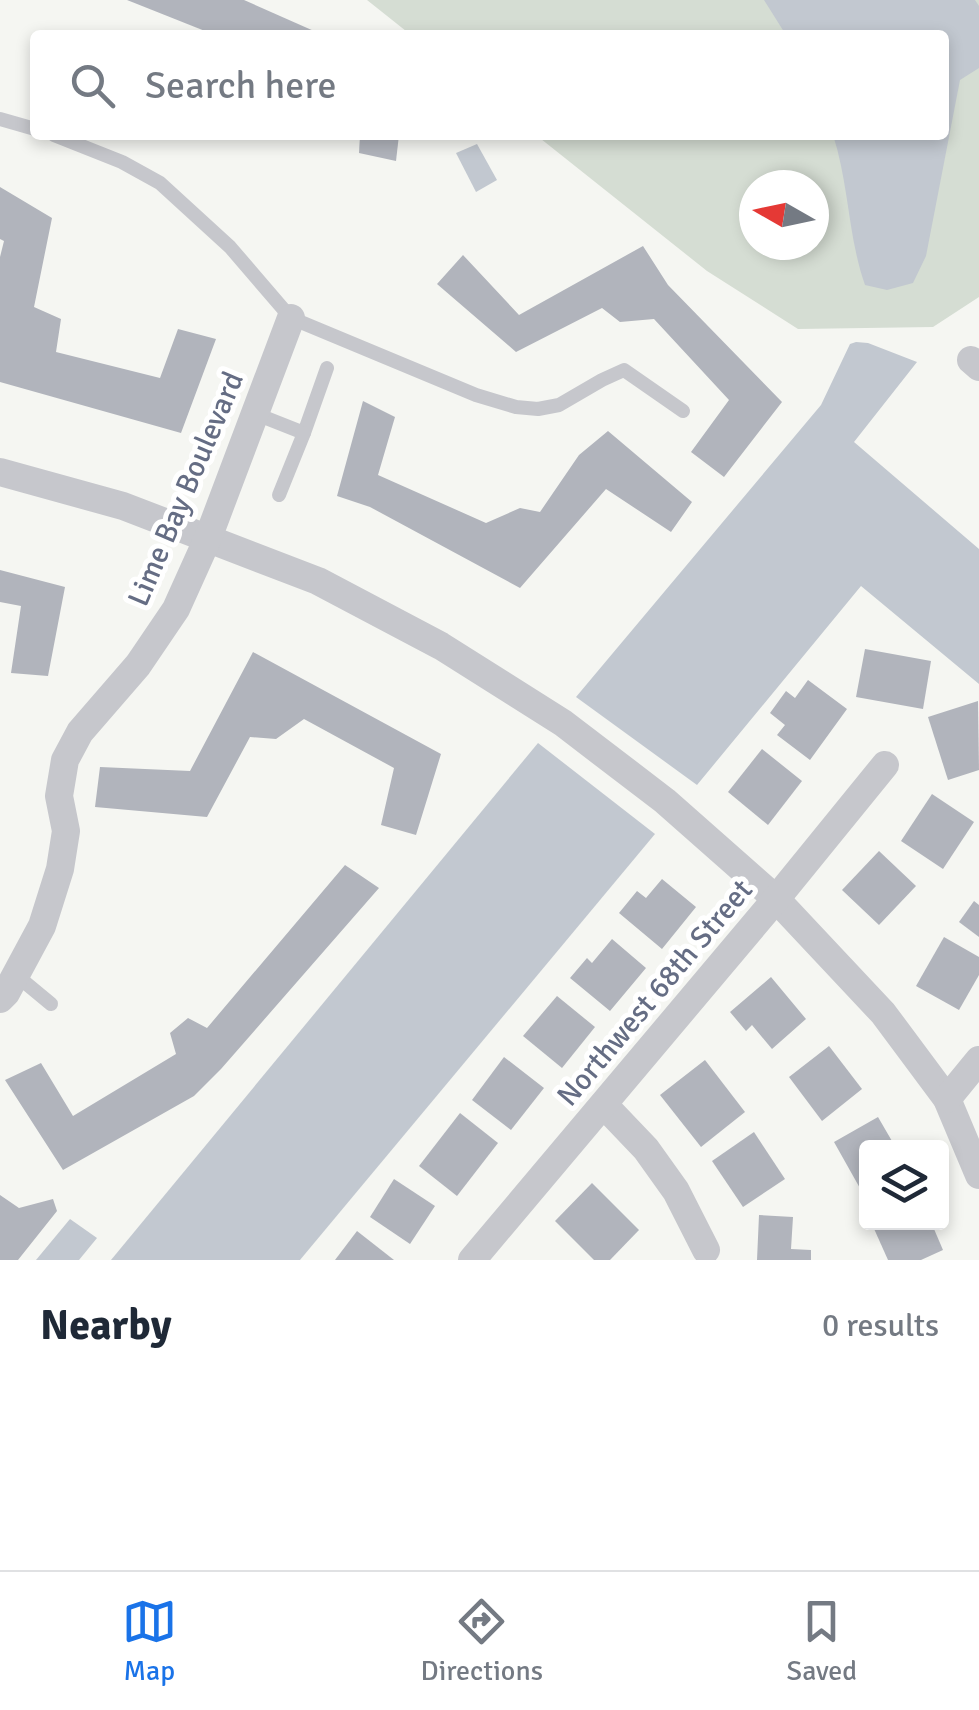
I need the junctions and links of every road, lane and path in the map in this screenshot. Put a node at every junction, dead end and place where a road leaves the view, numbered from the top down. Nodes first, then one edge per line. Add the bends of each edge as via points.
1 (0, 119) edge
2 (30, 128) edge
3 (67, 140) edge
4 (291, 318) junction
5 (326, 368) dead end
6 (683, 410) dead end
7 (256, 414) junction
8 (304, 432) junction
9 (0, 472) edge
10 (280, 495) dead end
11 (208, 538) junction
12 (885, 765) dead end
13 (776, 898) junction
14 (16, 975) junction
15 (0, 1000) edge
16 (51, 1004) dead end
17 (979, 1060) edge
18 (947, 1099) junction
19 (604, 1105) junction
20 (979, 1175) edge
21 (706, 1250) dead end
22 (472, 1260) edge

1 - 2 lane
3 - 4 lane via 160,183 230,246
4 - 6 lane via 516,408 559,405 624,370
4 - 7 street, Lime Bay Boulevard
5 - 8 lane
7 - 8 lane
7 - 11 street, Lime Bay Boulevard
8 - 10 lane
9 - 11 street
11 - 13 street via 336,590 563,723
11 - 14 street, Lime Bay Boulevard via 176,609 65,760 60,870 42,926
12 - 13 street, Northwest 68th Street
13 - 18 street via 882,1012
13 - 19 street, Northwest 68th Street
14 - 15 street, Lime Bay Boulevard
14 - 16 lane
17 - 18 street
18 - 20 street
19 - 21 street via 676,1191
19 - 22 street, Northwest 68th Street

